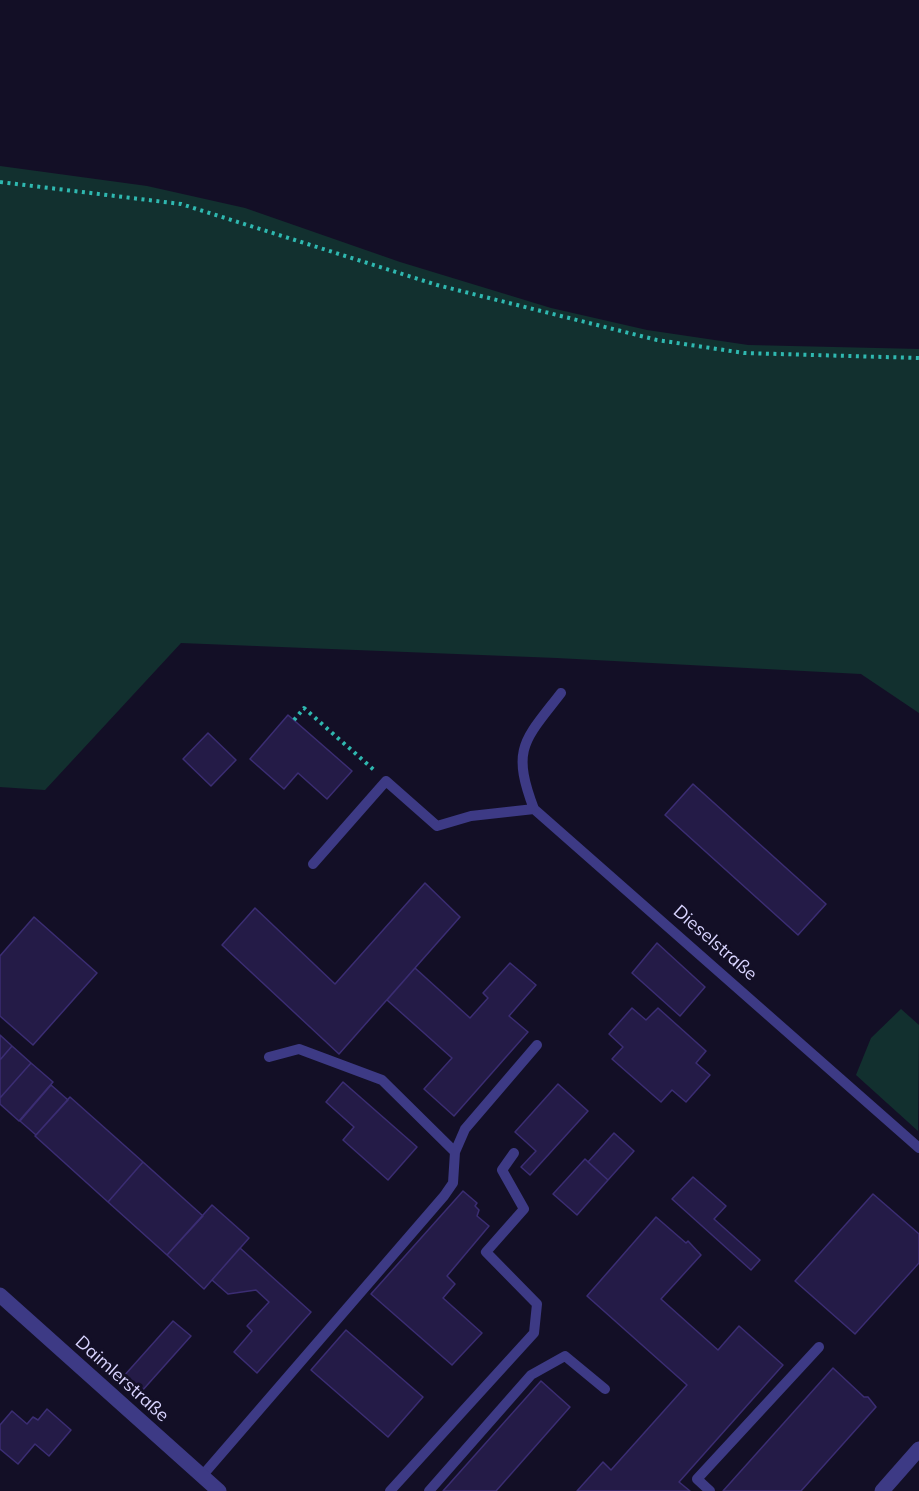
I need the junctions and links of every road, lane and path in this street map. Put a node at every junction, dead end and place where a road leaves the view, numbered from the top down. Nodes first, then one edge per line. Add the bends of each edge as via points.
1 (0, 182) edge
2 (919, 358) edge
3 (561, 693) dead end
4 (294, 720) dead end
5 (386, 781) junction
6 (534, 809) junction
7 (313, 864) dead end
8 (537, 1045) dead end
9 (269, 1057) dead end
10 (919, 1148) edge
11 (455, 1152) junction
12 (514, 1153) dead end
13 (0, 1295) edge
14 (819, 1347) dead end
15 (604, 1389) dead end
16 (919, 1449) edge
17 (202, 1476) junction
18 (219, 1491) edge
19 (390, 1491) edge
20 (429, 1491) edge
21 (710, 1491) edge
22 (882, 1491) edge

1 - 2 path via 181,204 437,285 657,340 744,353
3 - 6 lane via 528,735 520,759
4 - 5 path via 304,708
5 - 6 lane via 437,826 471,816
5 - 7 lane
6 - 10 lane, Dieselstraße
8 - 11 lane via 465,1129
9 - 11 lane via 299,1049 382,1080
11 - 17 lane via 453,1183 444,1196
12 - 19 lane via 502,1170 524,1209 486,1252 537,1304 534,1333
13 - 17 street, Daimlerstraße
14 - 21 lane via 697,1479
15 - 20 lane via 565,1356 531,1375
16 - 22 street
17 - 18 street, Daimlerstraße

